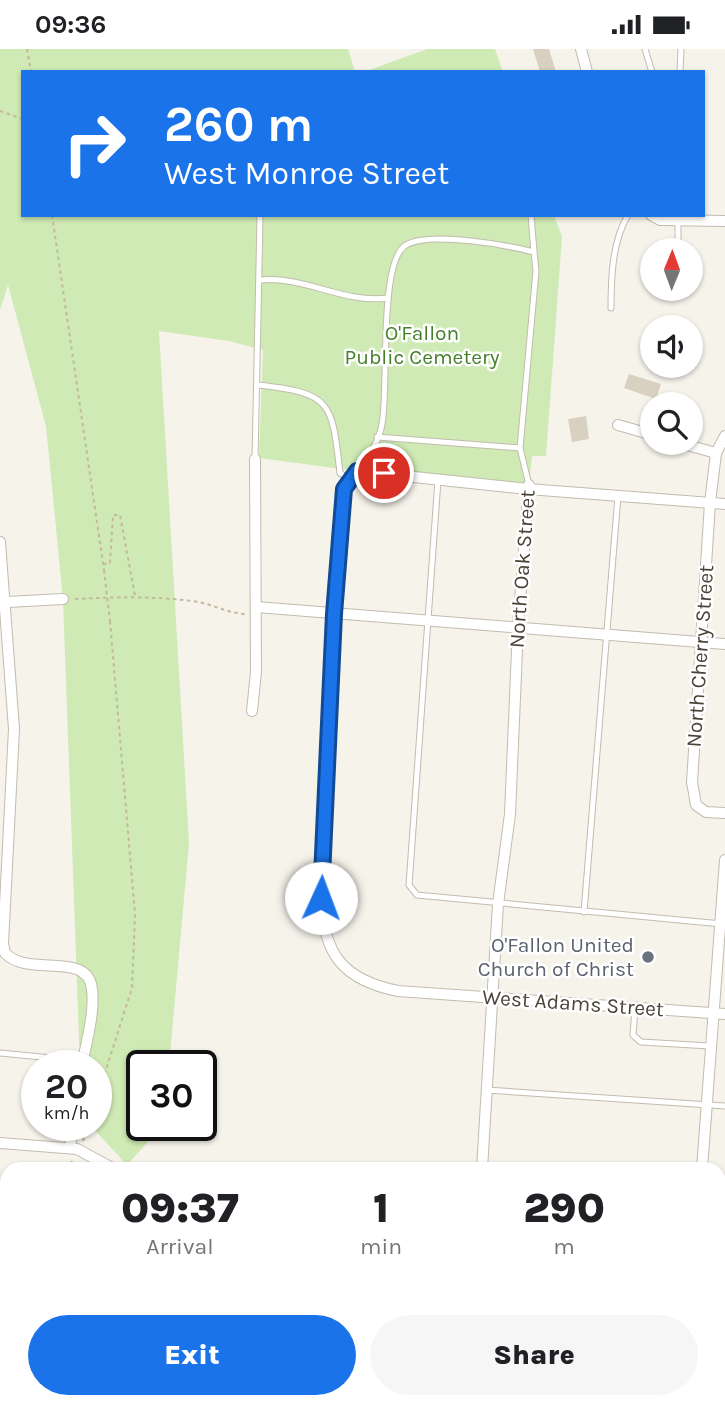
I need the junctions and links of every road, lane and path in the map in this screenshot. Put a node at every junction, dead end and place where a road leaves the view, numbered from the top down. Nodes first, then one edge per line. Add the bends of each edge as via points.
1 (27, 49) edge
2 (581, 49) edge
3 (645, 49) edge
4 (681, 49) edge
5 (31, 70) edge
6 (586, 70) edge
7 (651, 70) edge
8 (680, 70) edge
9 (0, 111) edge
10 (21, 118) edge
11 (52, 217) edge
12 (260, 217) edge
13 (531, 217) edge
14 (627, 217) edge
15 (655, 217) edge
16 (678, 218) edge
17 (725, 221) edge
18 (678, 238) edge
19 (534, 252) junction
20 (261, 280) junction
21 (388, 298) junction
22 (611, 308) dead end
23 (258, 385) junction
24 (618, 425) dead end
25 (640, 431) edge
26 (725, 436) edge
27 (377, 437) junction
28 (520, 449) junction
29 (703, 449) edge
30 (716, 453) junction
31 (255, 459) joint
32 (353, 475) junction
33 (438, 478) junction
34 (529, 487) junction
35 (618, 496) junction
36 (710, 503) junction
37 (725, 504) edge
38 (0, 542) edge
39 (103, 564) junction
40 (135, 597) junction
41 (63, 599) joint
42 (6, 602) junction
43 (256, 610) junction
44 (334, 614) junction
45 (427, 619) junction
46 (518, 627) junction
47 (608, 634) junction
48 (701, 641) junction
49 (725, 643) edge
50 (252, 711) dead end
51 (0, 729) edge
52 (14, 729) junction
53 (725, 813) edge
54 (725, 860) edge
55 (4, 865) edge
56 (498, 904) junction
57 (584, 912) junction
58 (723, 924) edge
59 (491, 997) junction
60 (635, 1008) junction
61 (713, 1013) junction
62 (725, 1014) edge
63 (710, 1046) junction
64 (85, 1050) edge
65 (112, 1051) edge
66 (0, 1053) edge
67 (21, 1056) edge
68 (486, 1090) junction
69 (706, 1105) junction
70 (725, 1106) edge
71 (71, 1141) edge
72 (0, 1143) edge
73 (70, 1148) junction
74 (103, 1162) edge
75 (482, 1162) edge
76 (702, 1162) edge

1 - 5 path
2 - 6 street
3 - 7 lane
4 - 8 lane
9 - 10 path
11 - 39 path
12 - 20 lane
13 - 19 lane, North Oak Street
14 - 22 lane via 611,277
15 - 16 street
16 - 17 street
16 - 18 lane
19 - 21 lane via 421,239 404,246 396,258
19 - 28 lane, North Oak Street
20 - 21 lane via 300,282 371,301
20 - 23 lane
21 - 27 lane via 382,424
23 - 31 lane
23 - 32 lane via 295,389 319,398 335,424 340,473
24 - 25 street
26 - 30 street, North Cherry Street
27 - 28 lane
27 - 32 lane via 371,454
28 - 34 lane, North Oak Street
29 - 30 street
30 - 36 street, North Cherry Street
31 - 43 street
32 - 33 street
32 - 44 street, West Adams Street via 344,489
33 - 34 street
33 - 45 lane
34 - 35 street
34 - 46 street, North Oak Street
35 - 36 street
35 - 47 lane
36 - 37 street
36 - 48 street, North Cherry Street
38 - 42 street
39 - 40 path via 110,563 113,515 120,515
39 - 65 path, bridge via 135,914 132,988
40 - 41 path
40 - 43 path via 193,601 225,612
41 - 42 street
42 - 52 street
43 - 44 street
43 - 50 street
44 - 45 street
44 - 59 street, West Adams Street via 321,877 327,942 338,962 356,978 375,986
45 - 46 street
45 - 56 lane via 409,885 418,895
46 - 47 street
46 - 56 street, North Oak Street via 510,814
47 - 48 street
47 - 57 lane
48 - 49 street
48 - 53 street, North Cherry Street via 693,794 696,806 706,812
51 - 52 street
52 - 55 street
54 - 58 street
55 - 64 street via 5,953 20,963 75,967 85,972 92,989
56 - 57 lane
56 - 59 street, North Oak Street
57 - 58 lane
58 - 61 street
59 - 60 street, West Adams Street
59 - 68 street, North Oak Street
60 - 61 street, West Adams Street
60 - 63 lane via 633,1035 641,1042
61 - 62 street, West Adams Street
61 - 63 street
63 - 69 street
66 - 67 lane
68 - 69 lane
68 - 75 street, North Oak Street
69 - 70 lane
69 - 76 street
71 - 73 street
72 - 73 street
73 - 74 street

